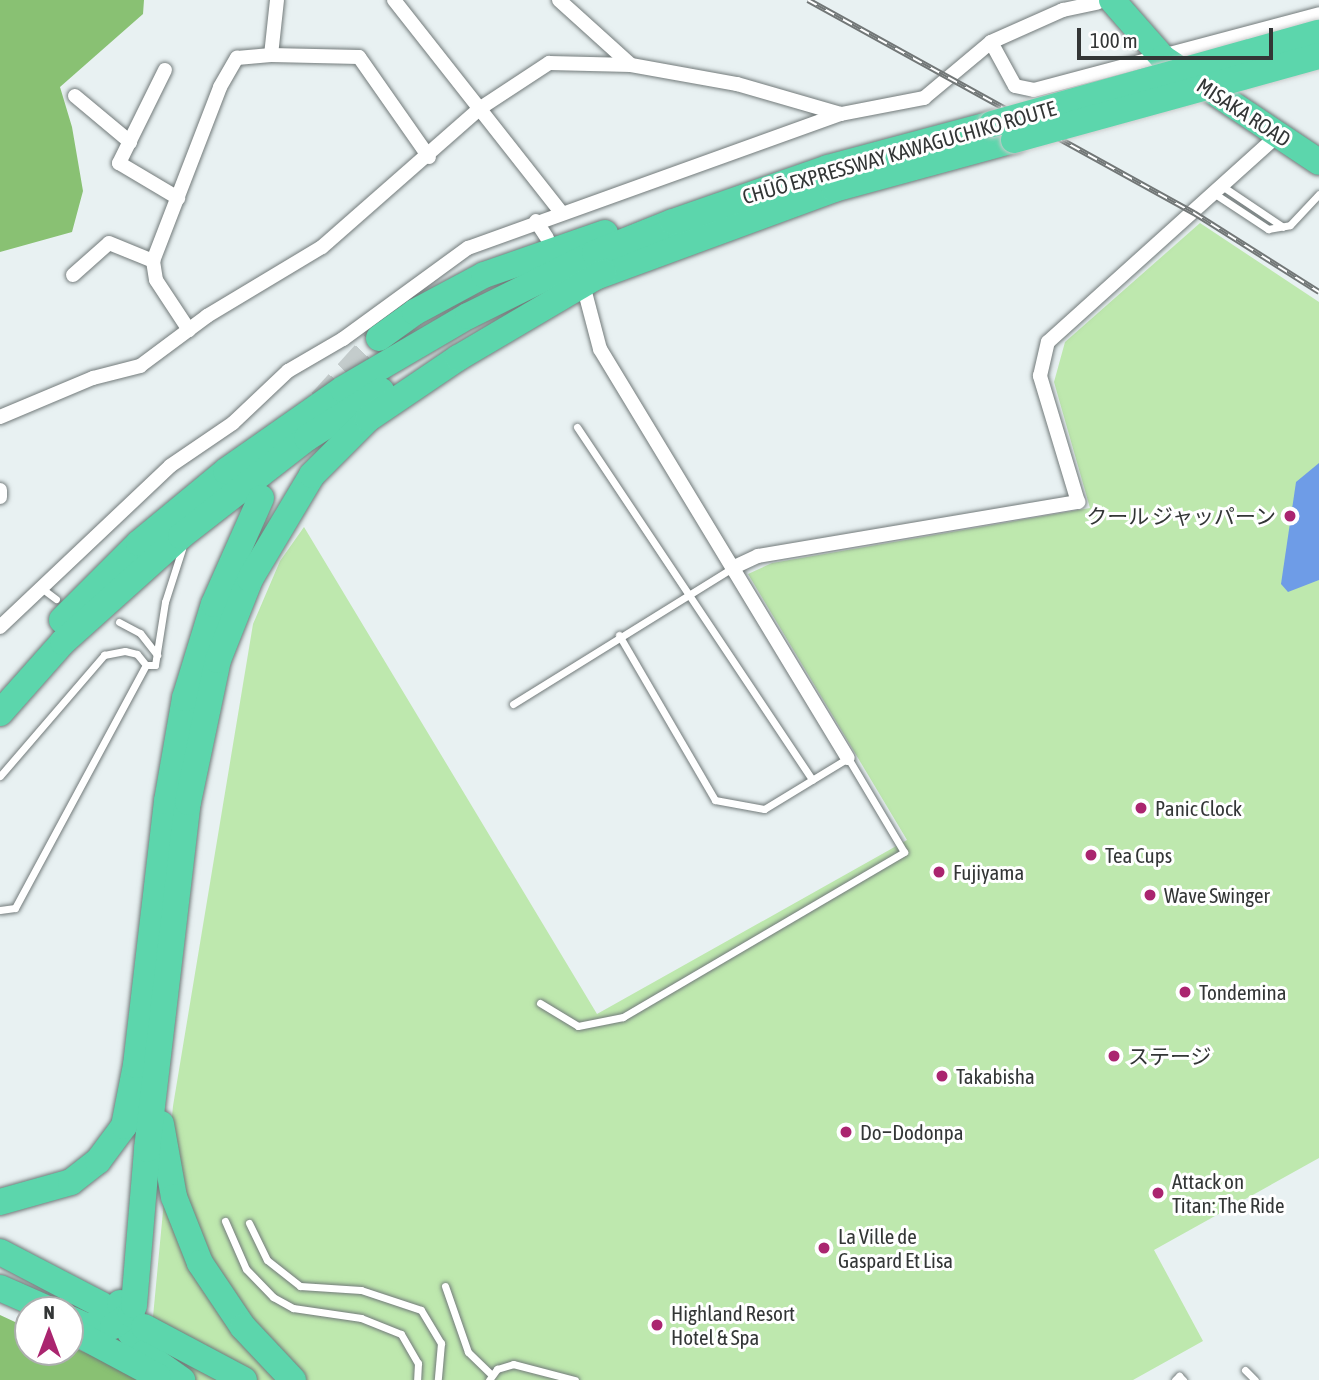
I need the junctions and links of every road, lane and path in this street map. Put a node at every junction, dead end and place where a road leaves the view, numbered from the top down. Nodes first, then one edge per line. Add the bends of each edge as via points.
1 (277, 0) edge
2 (394, 0) edge
3 (559, 0) edge
4 (1105, 1) edge
5 (1319, 13) edge
6 (1319, 33) edge
7 (991, 42) junction
8 (271, 55) junction
9 (1319, 56) edge
10 (1163, 58) junction
11 (631, 65) junction
12 (165, 70) dead end
13 (75, 96) dead end
14 (479, 109) junction
15 (841, 114) junction
16 (1278, 135) junction
17 (130, 142) junction
18 (906, 146) junction
19 (429, 157) junction
20 (1319, 162) edge
21 (1219, 190) junction
22 (1319, 194) edge
23 (177, 198) junction
24 (561, 212) junction
25 (536, 221) junction
26 (547, 238) dead end
27 (153, 261) junction
28 (604, 272) junction
29 (73, 275) dead end
30 (586, 296) dead end
31 (189, 330) junction
32 (379, 338) tunnel mouth
33 (0, 417) edge
34 (577, 426) dead end
35 (0, 490) edge
36 (0, 497) edge
37 (261, 498) dead end
38 (189, 528) junction
39 (732, 568) junction
40 (39, 587) junction
41 (691, 592) junction
42 (56, 599) dead end
43 (119, 622) dead end
44 (0, 627) edge
45 (619, 635) junction
46 (157, 655) junction
47 (146, 665) junction
48 (0, 692) edge
49 (513, 704) dead end
50 (0, 713) edge
51 (848, 758) junction
52 (0, 776) edge
53 (812, 780) junction
54 (0, 910) edge
55 (540, 1003) dead end
56 (147, 1073) junction
57 (0, 1202) edge
58 (225, 1221) dead end
59 (248, 1223) dead end
60 (0, 1252) edge
61 (444, 1286) dead end
62 (0, 1289) edge
63 (17, 1296) edge
64 (102, 1305) dead end
65 (84, 1323) edge
66 (135, 1323) junction
67 (84, 1337) edge
68 (1245, 1370) dead end
69 (491, 1378) edge
70 (165, 1380) edge
71 (182, 1380) edge
72 (244, 1380) edge
73 (293, 1380) edge
74 (417, 1380) edge
75 (438, 1380) edge
76 (575, 1380) edge
77 (1175, 1380) edge
78 (1183, 1380) edge
79 (1255, 1380) edge

1 - 8 street
2 - 14 street
3 - 11 street
4 - 7 street via 1063,10
4 - 10 highway, MISAKA ROAD
5 - 10 street
6 - 18 highway, CHŪŌ EXPRESSWAY KAWAGUCHIKO ROUTE, bridge
7 - 10 street via 1015,86 1034,90
7 - 15 street via 924,98
8 - 19 street via 359,57
8 - 23 street via 237,58 220,87
9 - 28 highway, CHŪŌ EXPRESSWAY KAWAGUCHIKO ROUTE, bridge via 822,192
10 - 16 highway, MISAKA ROAD
11 - 14 street via 549,63
11 - 15 street via 737,84
12 - 17 street
13 - 17 street
14 - 19 street
14 - 24 street
15 - 24 street
16 - 20 highway, MISAKA ROAD
16 - 21 street
17 - 23 street via 119,163
18 - 32 highway via 781,174 522,260 450,291
18 - 48 highway, CHŪŌ EXPRESSWAY KAWAGUCHIKO ROUTE via 749,195 595,253 468,316 343,389 226,471 139,543 93,587
19 - 31 street via 322,247
21 - 22 lane via 1268,229 1283,227
21 - 39 street via 1048,342 1040,376 1078,502 758,556
23 - 27 street
24 - 25 street
25 - 26 street
25 - 40 street via 468,248 343,340 288,371 233,423 170,466
27 - 29 street via 109,243
27 - 31 street via 156,280
28 - 38 highway, CHŪŌ EXPRESSWAY KAWAGUCHIKO ROUTE via 477,335 354,408
28 - 56 highway via 458,358 368,419 312,475 265,549 225,640 206,705
30 - 39 street via 600,349
31 - 33 street via 140,366 93,378
34 - 41 lane
35 - 36 street
37 - 56 highway via 214,604 185,698 167,801
38 - 46 lane via 165,601
38 - 50 highway, CHŪŌ EXPRESSWAY KAWAGUCHIKO ROUTE via 104,603
39 - 41 lane
39 - 51 street
40 - 42 lane
40 - 44 street
41 - 45 lane
41 - 53 lane
43 - 46 lane via 140,633
45 - 49 lane
45 - 53 lane via 715,800 764,809
46 - 47 lane via 155,665
47 - 52 lane via 137,654 125,651 104,655
47 - 54 lane via 15,908
51 - 53 lane
51 - 55 lane via 904,852 623,1017 579,1026
56 - 57 highway via 124,1126 98,1161 51,1191
56 - 66 highway
56 - 73 highway via 165,1163 200,1263 243,1327
58 - 74 lane via 246,1269 273,1297 293,1308 361,1318 401,1334 418,1363
59 - 75 lane via 267,1260 300,1286 362,1290 422,1310 441,1343
60 - 64 highway
61 - 69 lane via 468,1352
62 - 63 highway
65 - 66 highway via 101,1328
66 - 71 highway via 144,1353
66 - 72 highway
67 - 70 highway
68 - 79 lane
69 - 76 lane via 513,1364
77 - 78 lane via 1179,1376

